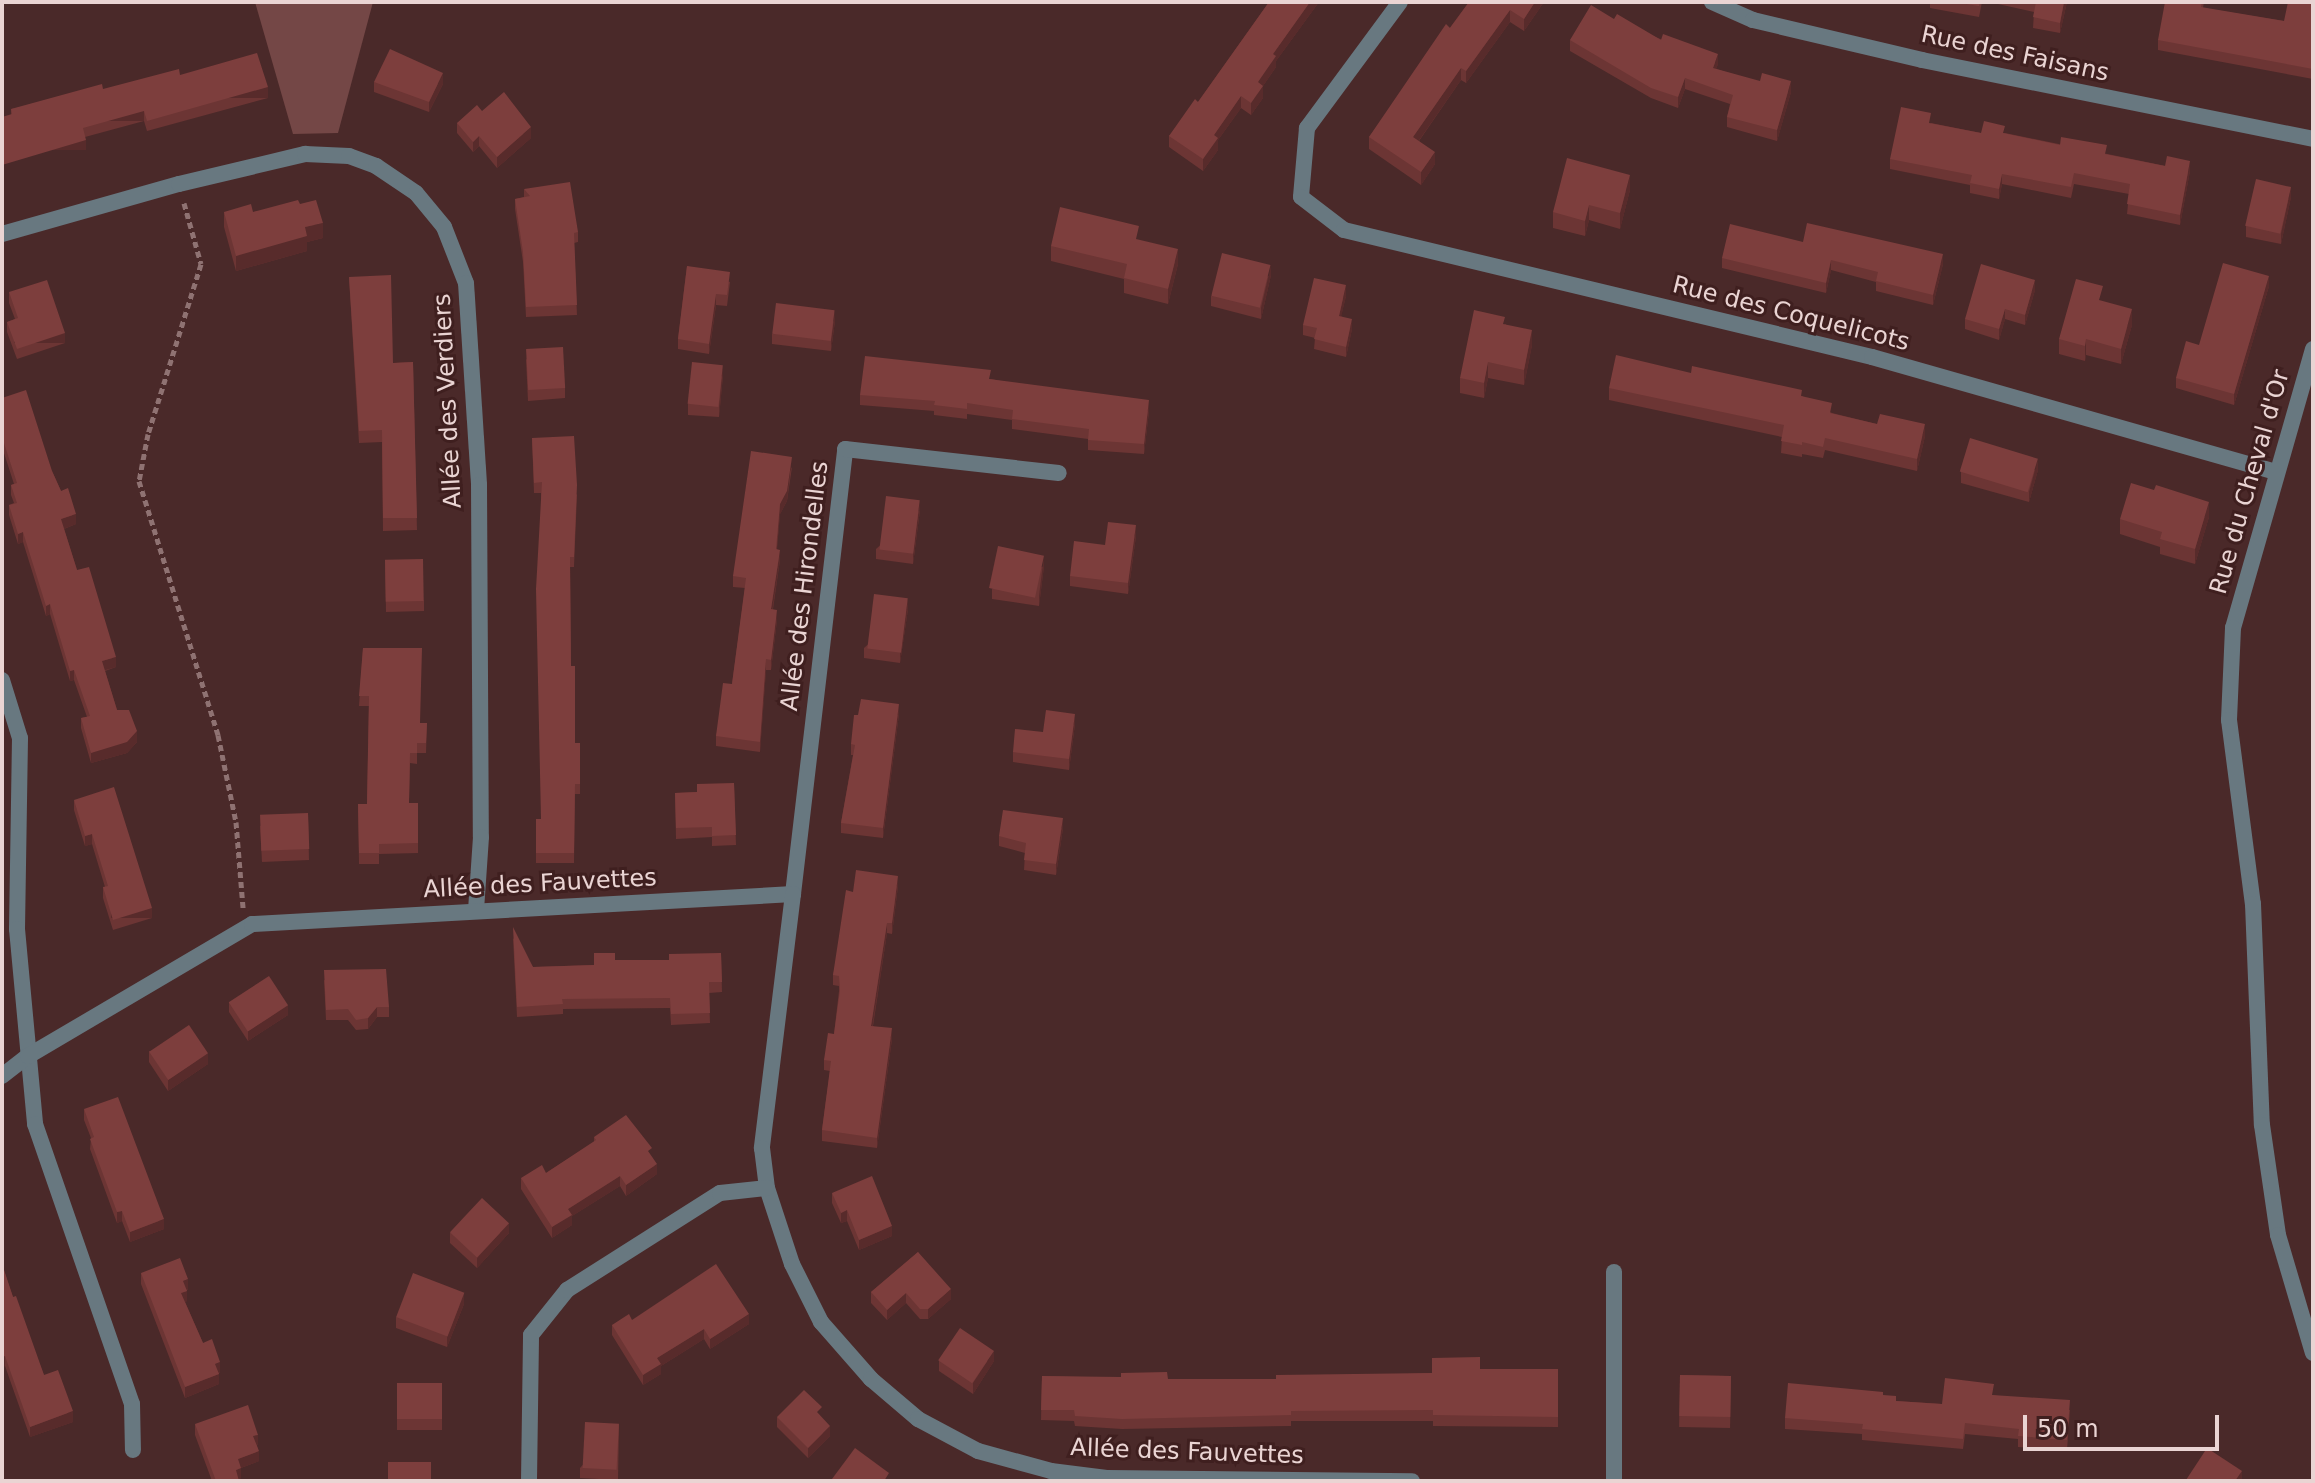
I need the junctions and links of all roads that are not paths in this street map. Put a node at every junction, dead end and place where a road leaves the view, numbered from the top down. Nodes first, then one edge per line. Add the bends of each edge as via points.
1 (1400, 2) edge
2 (1712, 2) edge
3 (2313, 139) edge
4 (2, 234) edge
5 (2313, 349) edge
6 (2276, 472) junction
7 (1059, 473) dead end
8 (2, 680) edge
9 (793, 894) junction
10 (476, 911) junction
11 (28, 1056) junction
12 (2, 1076) edge
13 (767, 1188) junction
14 (1614, 1272) dead end
15 (2313, 1353) edge
16 (133, 1450) dead end
17 (529, 1481) edge
18 (1412, 1481) edge
19 (1614, 1481) edge

1 - 6 street, Rue des Coquelicots via 1307,128 1301,197 1344,230 1872,357
2 - 3 street, Rue des Faisans via 1753,20 1922,60
4 - 10 street, Allée des Verdiers via 305,154 349,156 376,166 416,193 444,227 466,283 479,485 481,837
5 - 6 street, Rue du Cheval d'Or
6 - 15 street, Rue du Cheval d'Or via 2233,628 2229,720 2253,904 2262,1125 2278,1235
7 - 9 street, Allée des Hirondelles via 845,449
8 - 11 street via 20,738 17,929
9 - 10 street, Allée des Fauvettes
9 - 13 street, Allée des Fauvettes via 762,1148
10 - 11 street, Allée des Fauvettes via 252,924
11 - 12 street, Allée des Fauvettes
11 - 16 street via 35,1124 132,1404
13 - 17 street via 720,1193 567,1290 531,1335
13 - 18 street, Allée des Fauvettes via 792,1264 821,1322 871,1379 918,1419 978,1451 1051,1471 1107,1478
14 - 19 street

